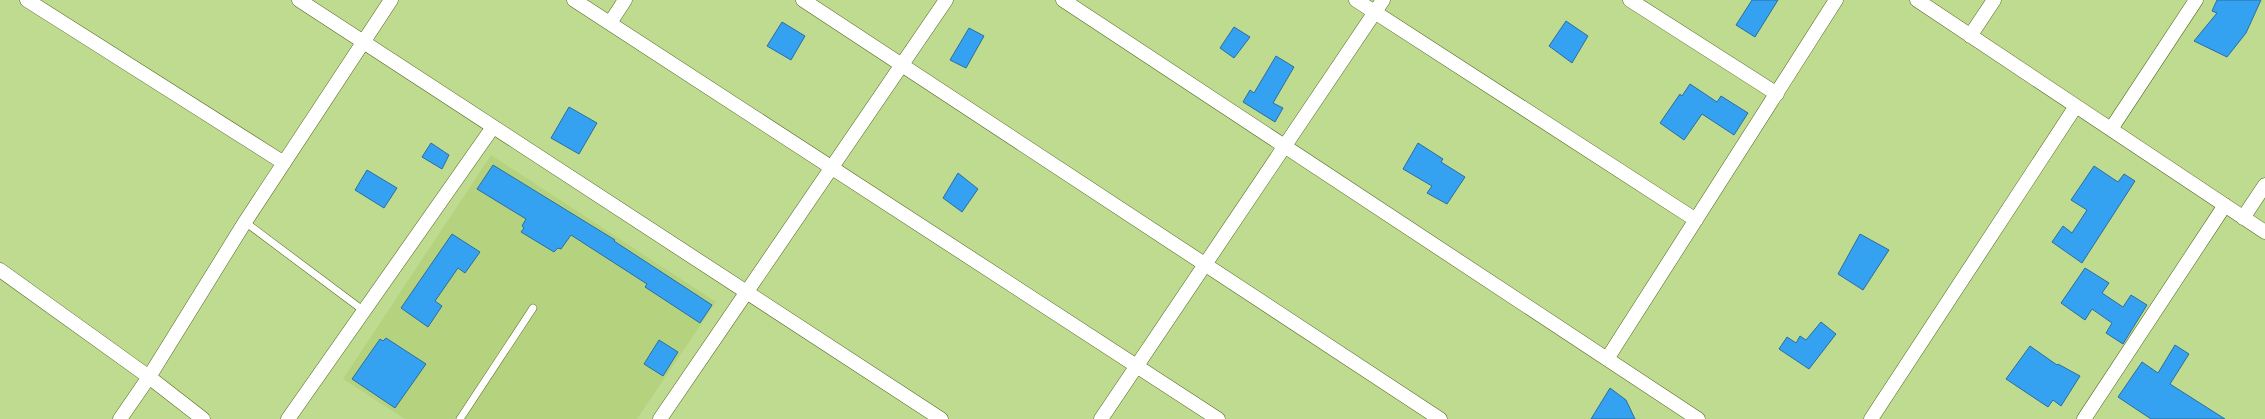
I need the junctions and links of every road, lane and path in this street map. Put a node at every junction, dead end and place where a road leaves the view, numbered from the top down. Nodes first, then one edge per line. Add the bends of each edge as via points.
1 (27, 0) edge
2 (298, 0) edge
3 (391, 0) edge
4 (574, 0) edge
5 (625, 0) edge
6 (803, 0) edge
7 (946, 0) edge
8 (1063, 0) edge
9 (1356, 0) edge
10 (1383, 0) edge
11 (1630, 0) edge
12 (1836, 0) edge
13 (1917, 0) edge
14 (1994, 0) edge
15 (2196, 0) edge
16 (1375, 12) junction
17 (610, 23) junction
18 (1970, 36) junction
19 (363, 42) junction
20 (901, 65) junction
21 (1776, 94) junction
22 (2076, 106) junction
23 (493, 127) junction
24 (2110, 129) junction
25 (1284, 146) junction
26 (284, 163) junction
27 (831, 168) junction
28 (2265, 185) edge
29 (2224, 205) junction
30 (2243, 218) junction
31 (1696, 220) junction
32 (245, 222) junction
33 (2265, 232) edge
34 (1205, 264) junction
35 (0, 270) edge
36 (746, 292) junction
37 (532, 308) dead end
38 (364, 311) junction
39 (1607, 359) junction
40 (1137, 366) junction
41 (149, 377) junction
42 (120, 419) edge
43 (203, 419) edge
44 (288, 419) edge
45 (460, 419) edge
46 (660, 419) edge
47 (941, 419) edge
48 (1102, 419) edge
49 (1218, 419) edge
50 (1440, 419) edge
51 (1698, 419) edge
52 (1871, 419) edge
53 (2084, 419) edge

1 - 26 street
2 - 19 street
3 - 19 street
4 - 17 street
5 - 17 street
6 - 20 street
7 - 20 street
8 - 25 street
9 - 16 street
10 - 16 street
11 - 21 street
12 - 21 street
13 - 18 street
14 - 18 street
15 - 24 street
16 - 25 street
16 - 31 street
17 - 27 street
18 - 22 street
19 - 23 street
19 - 26 street
20 - 27 street
20 - 34 street
21 - 31 street
22 - 24 street
22 - 52 street
23 - 36 street
23 - 38 street
24 - 29 street
25 - 34 street
25 - 39 street
26 - 32 street
27 - 36 street
27 - 40 street
28 - 30 street
29 - 30 street
29 - 53 street
30 - 33 street
31 - 39 street
32 - 38 lane
32 - 41 street
34 - 40 street
34 - 50 street
35 - 41 street
36 - 46 street
36 - 47 street
37 - 45 lane
38 - 44 street
39 - 51 street
40 - 48 street
40 - 49 street
41 - 42 street
41 - 43 street

